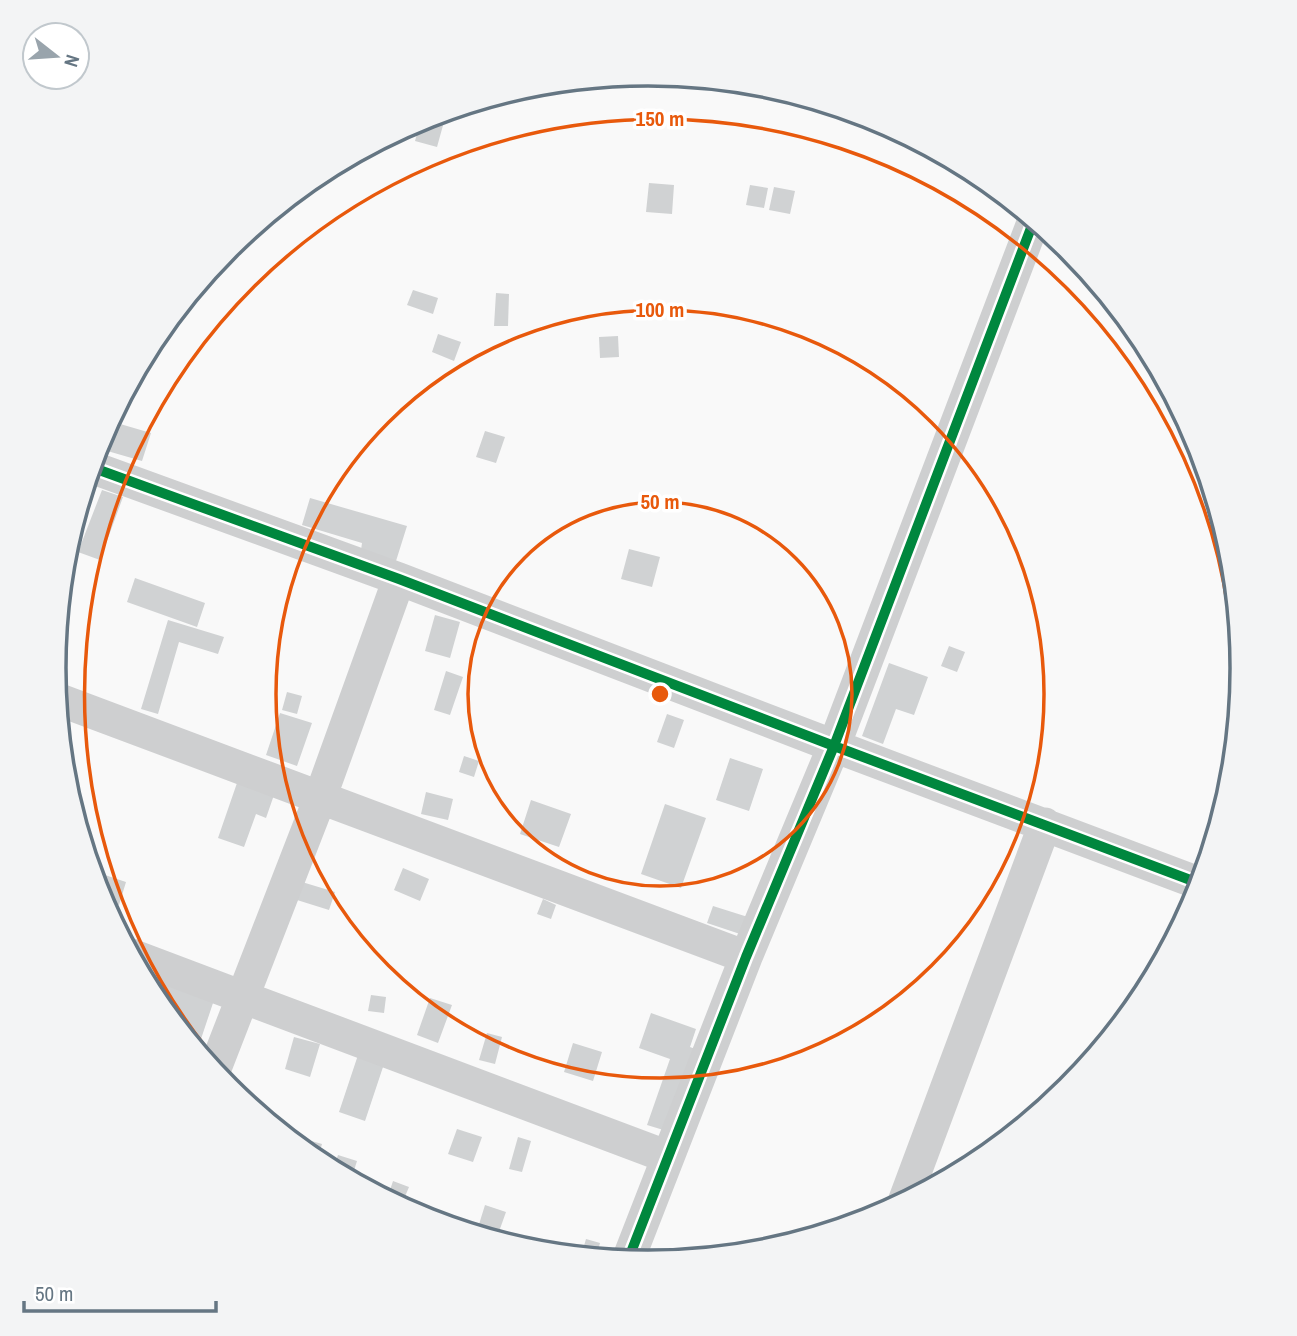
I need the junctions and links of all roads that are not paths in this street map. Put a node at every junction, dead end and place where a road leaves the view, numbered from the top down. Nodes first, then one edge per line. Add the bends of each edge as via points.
1 (1031, 229) edge
2 (101, 470) edge
3 (398, 579) junction
4 (68, 703) edge
5 (834, 746) junction
6 (320, 798) junction
7 (1045, 824) junction
8 (1190, 880) edge
9 (746, 957) junction
10 (145, 960) edge
11 (242, 997) junction
12 (218, 1060) edge
13 (668, 1157) junction
14 (909, 1188) edge
15 (632, 1250) edge

1 - 5 street
2 - 3 street
3 - 5 street
3 - 6 street
4 - 6 street
5 - 7 street
5 - 9 street
6 - 9 street
6 - 11 street
7 - 8 street
7 - 14 street
9 - 13 street
10 - 11 street
11 - 12 street
11 - 13 street
13 - 15 street

